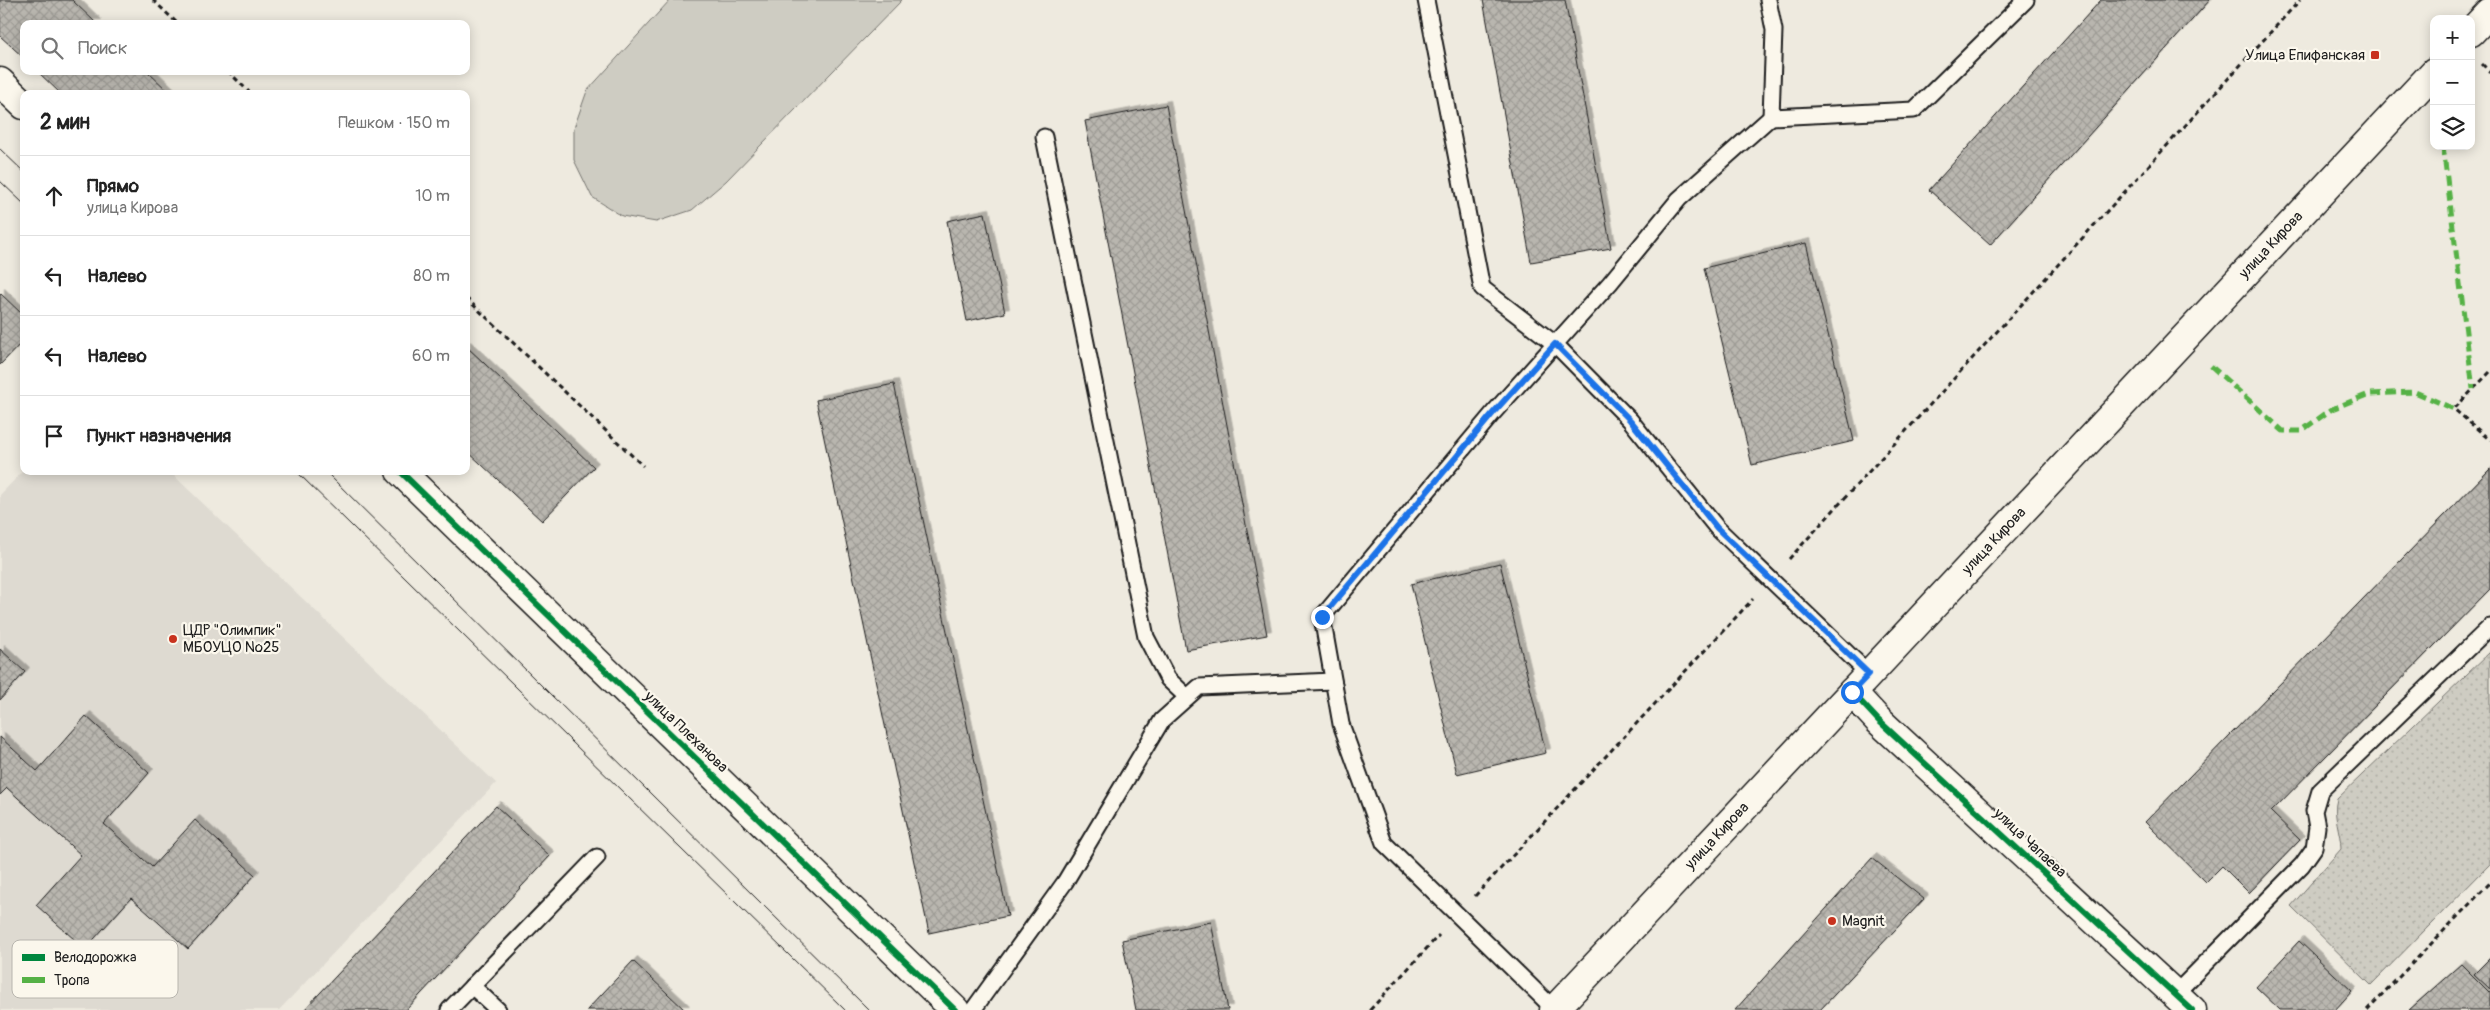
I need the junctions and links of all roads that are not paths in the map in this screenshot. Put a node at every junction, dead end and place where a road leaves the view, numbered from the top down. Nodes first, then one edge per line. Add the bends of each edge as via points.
1 (1426, 0) edge
2 (1768, 0) edge
3 (2026, 0) edge
4 (2490, 12) edge
5 (2475, 28) edge
6 (2430, 76) edge
7 (0, 82) edge
8 (20, 101) edge
9 (1771, 117) junction
10 (1044, 137) dead end
11 (1555, 344) junction
12 (404, 475) edge
13 (2490, 627) edge
14 (1333, 680) junction
15 (1860, 683) junction
16 (1187, 697) junction
17 (597, 857) dead end
18 (472, 986) junction
19 (2183, 1002) edge
20 (449, 1010) edge
21 (498, 1010) edge
22 (955, 1010) edge
23 (973, 1010) edge
24 (1554, 1010) edge

1 - 11 lane via 1482,288
2 - 9 lane via 1774,30
3 - 9 lane via 1914,110
4 - 5 main road
6 - 15 main road, улица Кирова
7 - 8 main road
9 - 11 lane via 1679,199
10 - 16 lane via 1146,637 1168,679
11 - 14 lane via 1322,617
11 - 15 lane via 1630,420 1717,528 1771,580
12 - 22 main road, улица Плеханова
13 - 19 lane via 2320,791 2314,811 2317,827 2314,848
14 - 16 lane via 1199,687
14 - 24 lane via 1341,724 1384,842
15 - 19 main road, улица Чапаева via 1878,720
15 - 24 main road, улица Кирова
16 - 23 lane via 1162,720 1065,882
17 - 18 lane
18 - 20 lane
18 - 21 lane

